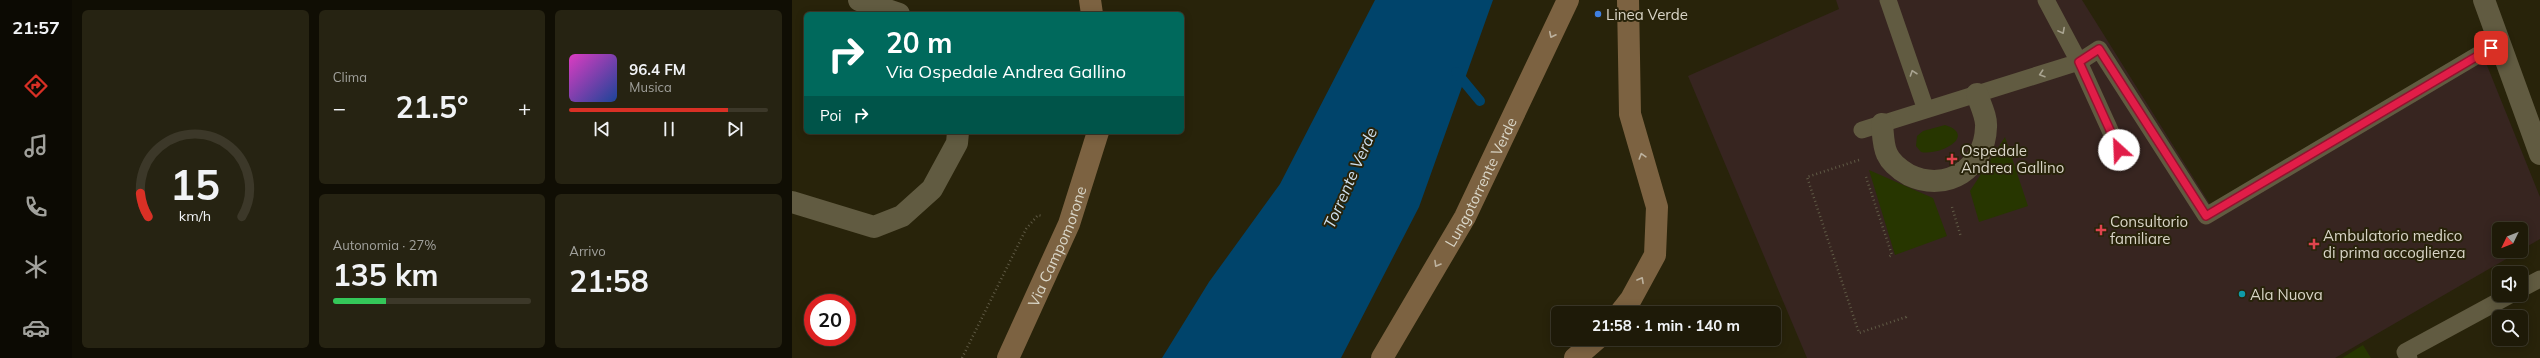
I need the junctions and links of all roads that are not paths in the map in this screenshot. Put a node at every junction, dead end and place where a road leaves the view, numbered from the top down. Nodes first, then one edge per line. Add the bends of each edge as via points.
1 (859, 0) edge
2 (1090, 0) edge
3 (1568, 0) edge
4 (1628, 0) edge
5 (1888, 0) edge
6 (2046, 0) edge
7 (2484, 0) edge
8 (893, 12) edge
9 (1092, 12) edge
10 (2498, 43) junction
11 (2079, 62) junction
12 (1976, 94) junction
13 (1926, 110) junction
14 (1872, 127) joint
15 (958, 134) edge
16 (1097, 134) edge
17 (2119, 150) dead end
18 (2540, 154) edge
19 (792, 202) edge
20 (2540, 279) edge
21 (2528, 285) edge
22 (2497, 302) edge
23 (1626, 306) edge
24 (1589, 346) edge
25 (1579, 357) edge
26 (1008, 358) edge
27 (1382, 358) edge
28 (2409, 358) edge

1 - 8 street
2 - 9 street
3 -> 27 street, Lungotorrente Verde via 1465,217
23 -> 4 street via 1655,255 1657,207 1630,114
13 -> 5 lane
6 -> 11 lane
7 - 10 street
10 - 11 lane via 2206,216 2099,49
10 - 18 street
11 -> 12 lane
11 - 17 lane
12 - 13 lane
12 - 14 street via 1987,125 1982,150 1967,170 1945,181 1922,181 1902,171 1887,154
13 - 14 lane
15 - 19 street via 957,143 932,189 902,216 874,227
16 - 26 street, Via Campomorone via 1069,224
20 - 21 lane
22 - 28 lane via 2405,352
24 - 25 street

